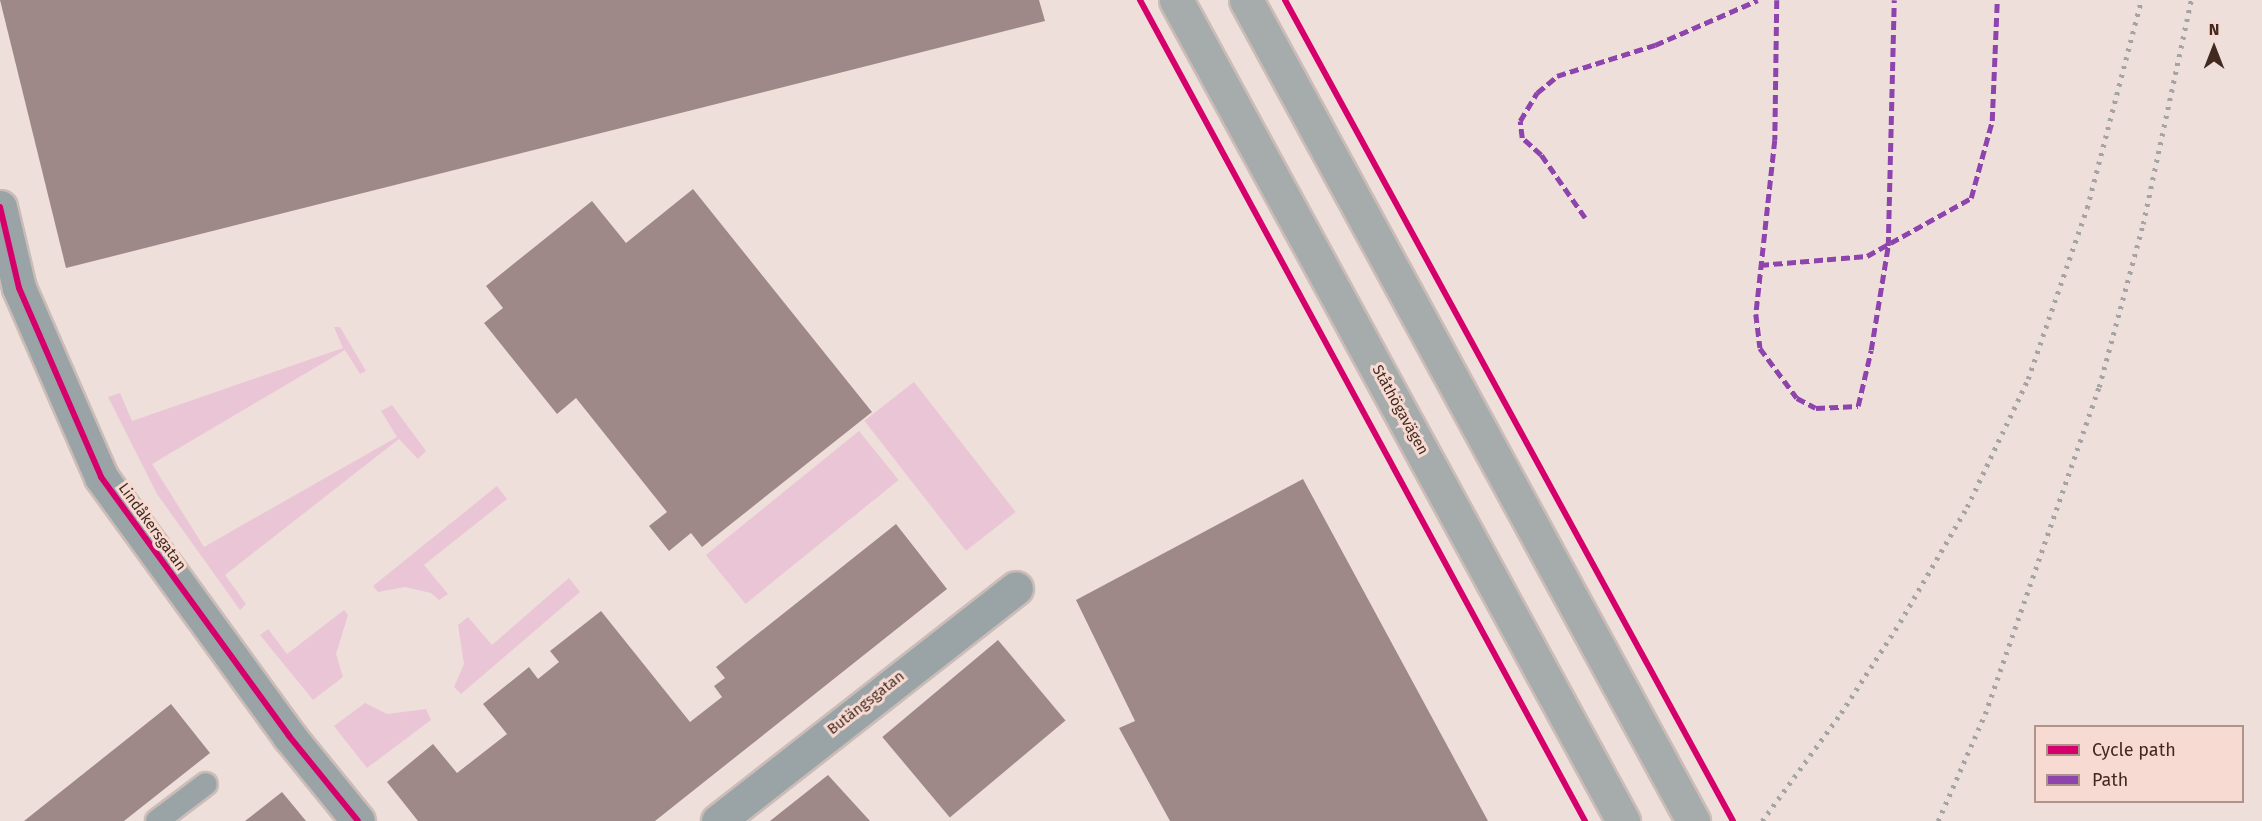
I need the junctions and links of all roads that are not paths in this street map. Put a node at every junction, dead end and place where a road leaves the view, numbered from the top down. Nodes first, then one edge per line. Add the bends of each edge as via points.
1 (1176, 0) edge
2 (1246, 0) edge
3 (0, 207) edge
4 (1016, 588) dead end
5 (206, 784) dead end
6 (157, 821) edge
7 (358, 821) edge
8 (718, 821) edge
9 (1623, 821) edge
10 (1693, 821) edge

1 - 9 main road, Ståthögavägen
2 - 10 main road
3 - 7 street, Lindåkersgatan via 19,288 101,477 289,736
4 - 8 street, Butängsgatan
5 - 6 lane

